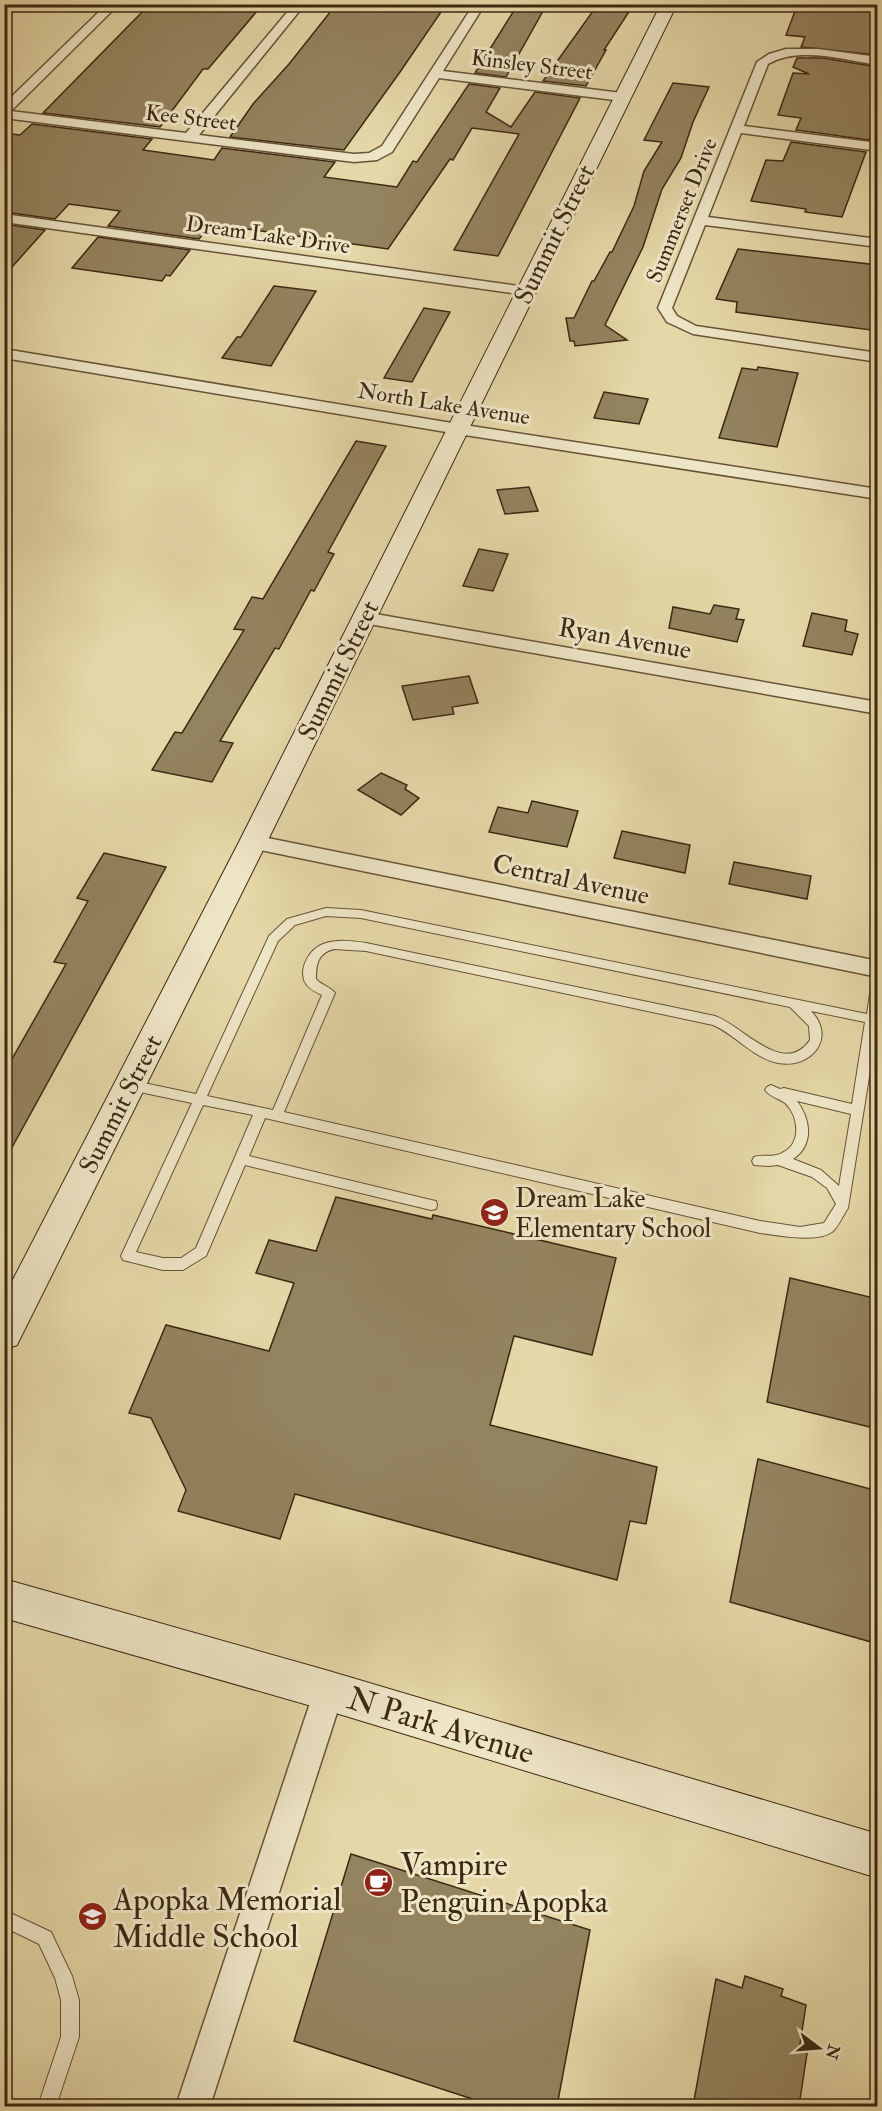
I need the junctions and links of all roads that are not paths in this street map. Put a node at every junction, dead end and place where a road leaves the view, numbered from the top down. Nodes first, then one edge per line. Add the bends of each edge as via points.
1 (114, 4) edge
2 (300, 4) edge
3 (480, 4) edge
4 (669, 4) edge
5 (878, 61) edge
6 (436, 74) junction
7 (622, 97) junction
8 (4, 113) edge
9 (737, 129) junction
10 (189, 138) junction
11 (878, 147) edge
12 (4, 218) edge
13 (701, 220) junction
14 (878, 243) edge
15 (526, 291) junction
16 (4, 353) edge
17 (878, 358) edge
18 (458, 429) junction
19 (878, 494) edge
20 (364, 618) junction
21 (878, 708) edge
22 (253, 842) junction
23 (878, 969) edge
24 (878, 980) edge
25 (791, 1002) junction
26 (872, 1019) junction
27 (130, 1085) junction
28 (198, 1100) junction
29 (858, 1110) junction
30 (261, 1112) junction
31 (276, 1116) junction
32 (241, 1159) junction
33 (778, 1160) junction
34 (758, 1161) dead end
35 (843, 1204) junction
36 (431, 1205) dead end
37 (4, 1334) edge
38 (4, 1598) edge
39 (329, 1691) junction
40 (878, 1856) edge
41 (4, 1918) edge
42 (47, 2106) edge
43 (193, 2106) edge

1 - 8 street
2 - 10 street
3 - 6 street
4 - 7 street, Summit Street
5 - 9 street, Summerset Drive via 801,53 771,56 759,67
6 - 7 street, Kinsley Street
6 - 10 street, Kee Street via 387,149 372,157
7 - 15 street, Summit Street
8 - 10 street, Kee Street
9 - 11 street
9 - 13 street, Summerset Drive
12 - 15 street, Dream Lake Drive
13 - 14 street
13 - 17 street, Summerset Drive via 666,301 666,314 676,323 702,332
15 - 18 street, Summit Street
16 - 18 street, North Lake Avenue
18 - 19 street, North Lake Avenue
18 - 20 street, Summit Street
20 - 21 street, Ryan Avenue
20 - 22 street, Summit Street
22 - 23 street, Central Avenue
22 - 27 street, Summit Street
24 - 26 lane
25 - 26 lane
25 - 28 lane via 414,924 326,912 291,922 273,939
25 - 31 lane via 807,1013 816,1027 815,1042 807,1052 780,1058 753,1047 730,1026 715,1021 366,946 333,945 311,959 310,980 328,993
26 - 29 lane
27 - 28 lane
27 - 37 street, Summit Street
28 - 30 lane
28 - 32 lane via 128,1256 183,1264 201,1252
29 - 33 lane via 771,1090 790,1100 801,1117 804,1135 796,1152
29 - 35 lane
30 - 31 lane
30 - 32 lane
31 - 35 lane via 760,1227 800,1233 828,1228
32 - 36 lane
33 - 34 lane
33 - 35 lane via 814,1172 836,1187
38 - 39 street, N Park Avenue
39 - 40 street, N Park Avenue
39 - 43 street
41 - 42 lane via 45,1938 70,2000 70,2037

